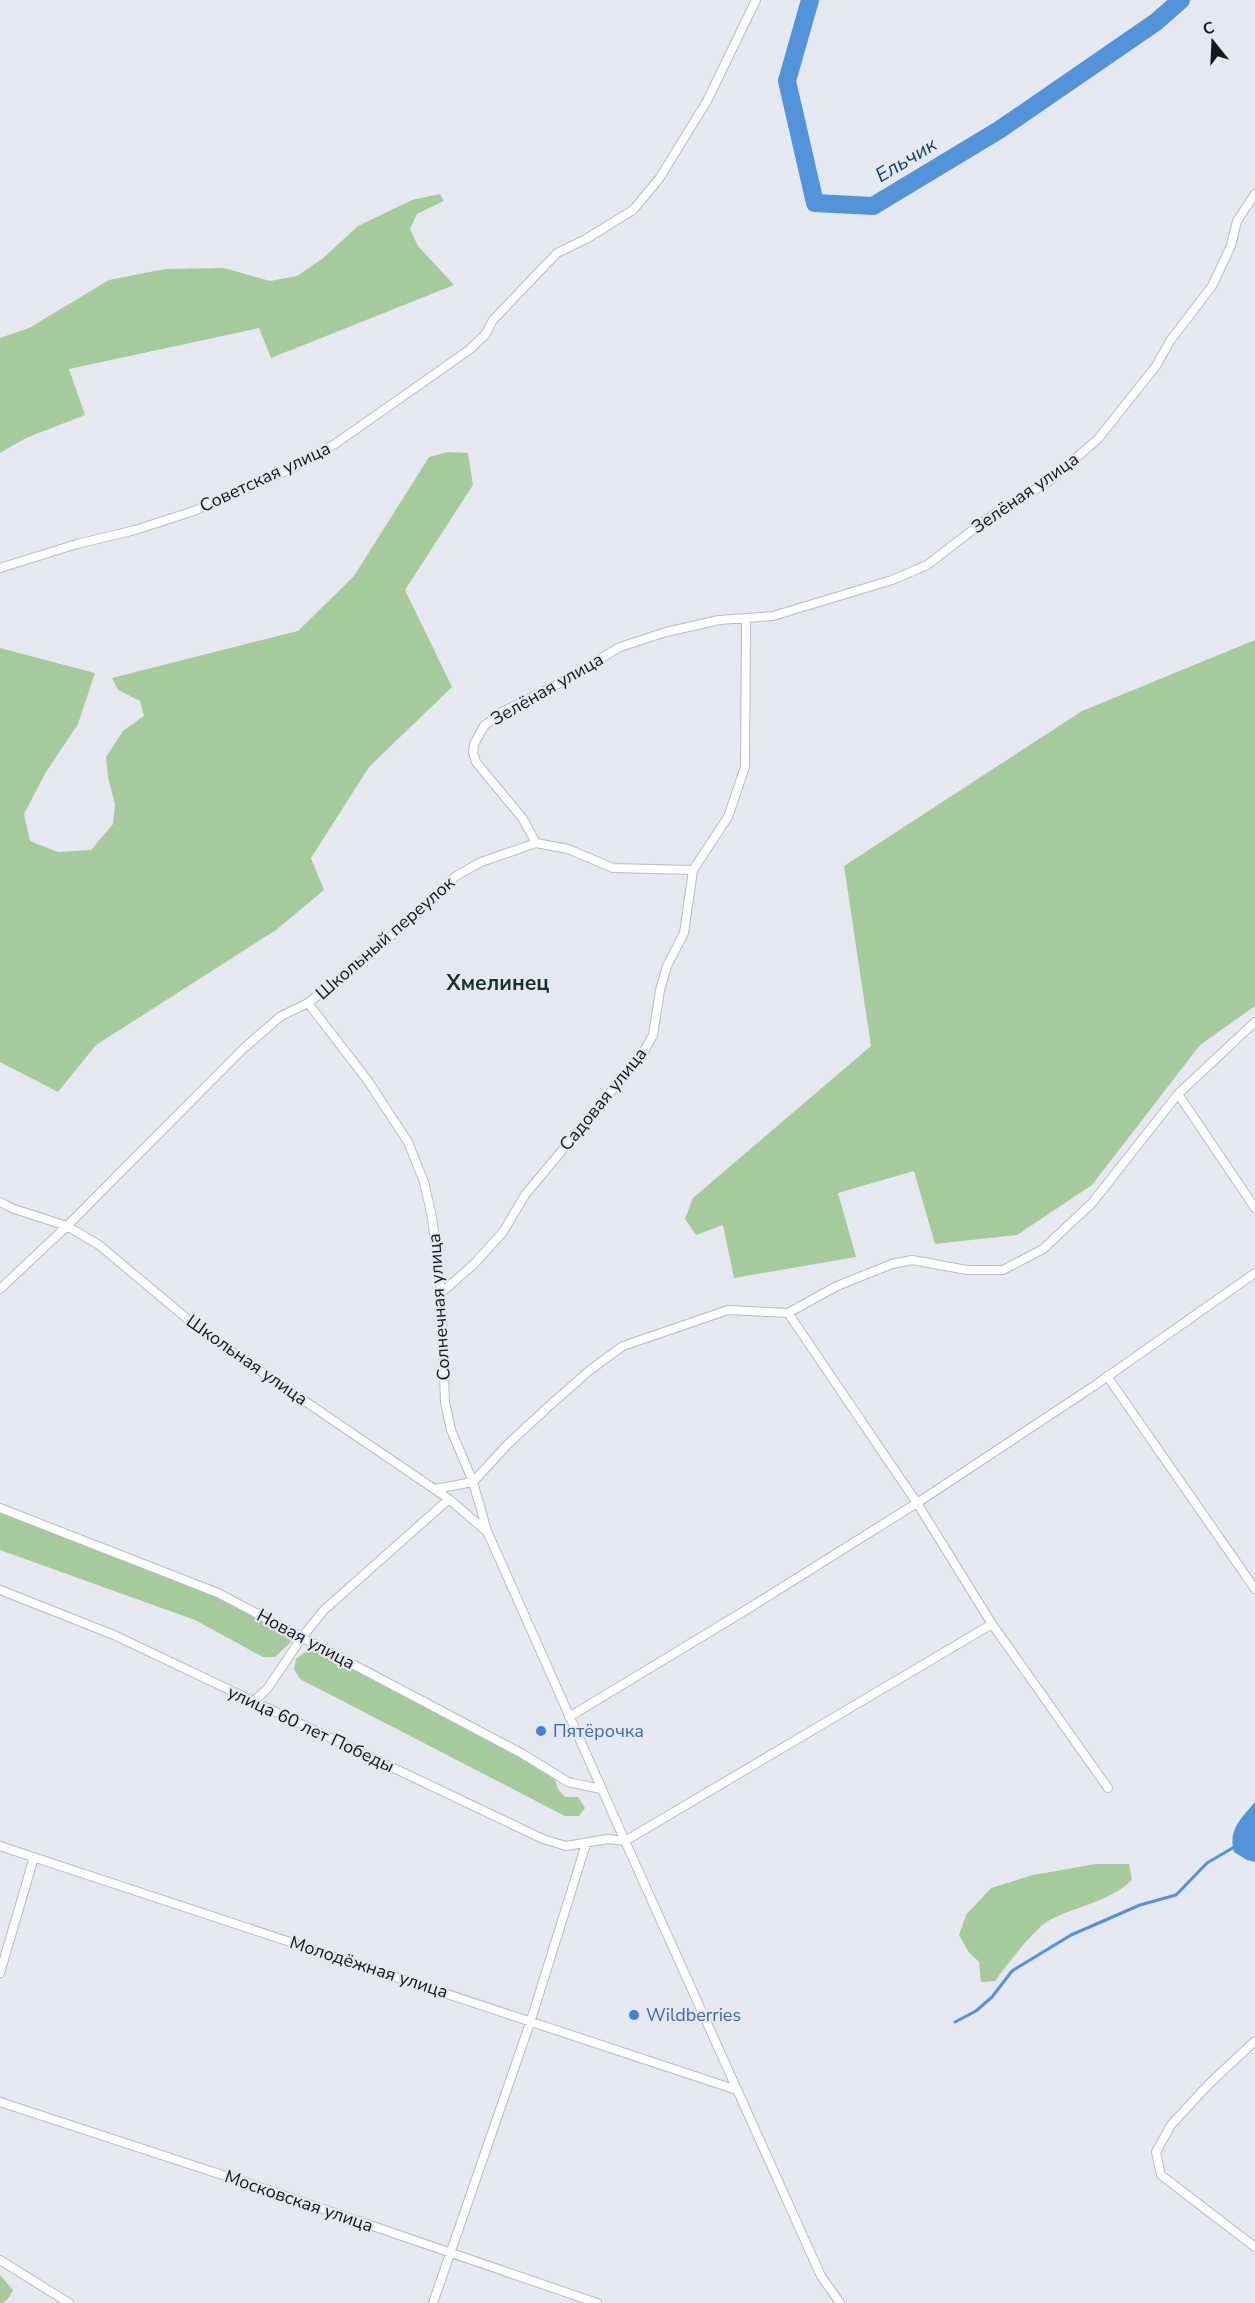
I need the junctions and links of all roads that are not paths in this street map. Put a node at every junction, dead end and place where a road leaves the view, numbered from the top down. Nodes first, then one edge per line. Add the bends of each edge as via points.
1 (756, 0) edge
2 (1255, 194) edge
3 (0, 568) edge
4 (746, 619) junction
5 (536, 843) junction
6 (693, 870) junction
7 (308, 1004) junction
8 (1255, 1022) edge
9 (1178, 1094) junction
10 (0, 1202) edge
11 (1255, 1208) edge
12 (68, 1226) junction
13 (1255, 1273) edge
14 (0, 1289) edge
15 (441, 1293) junction
16 (788, 1313) junction
17 (1107, 1376) junction
18 (473, 1482) junction
19 (435, 1489) junction
20 (449, 1499) junction
21 (917, 1503) junction
22 (0, 1508) edge
23 (487, 1532) junction
24 (1255, 1589) edge
25 (0, 1590) edge
26 (992, 1624) junction
27 (303, 1636) junction
28 (254, 1701) junction
29 (569, 1717) junction
30 (1108, 1788) dead end
31 (601, 1789) junction
32 (625, 1841) junction
33 (586, 1844) junction
34 (0, 1846) edge
35 (34, 1857) junction
36 (0, 1973) edge
37 (531, 2020) junction
38 (1255, 2041) edge
39 (737, 2090) junction
40 (0, 2102) edge
41 (1255, 2247) edge
42 (451, 2252) junction
43 (0, 2260) edge
44 (69, 2303) edge
45 (433, 2303) edge
46 (597, 2303) edge
47 (840, 2303) edge

1 - 3 street, Советская улица via 706,101 659,179 633,210 557,253 469,350 335,444 290,469 194,511
2 - 4 street, Зелёная улица via 1237,221 1231,246 1212,286 1156,366 1098,439 1049,481 991,516 927,565 855,592 772,616
4 - 5 street, Зелёная улица via 719,620 620,647 502,712 484,726 474,744 476,762 523,819
4 - 6 street via 745,767 728,817
5 - 6 street, Школьный переулок via 568,849 613,868
5 - 7 street, Школьный переулок via 481,862 456,876 415,916
6 - 15 street, Садовая улица via 684,933 667,966 653,1035 644,1053 532,1186 502,1232
7 - 12 street, Школьный переулок via 280,1016 244,1048
7 - 15 street, Солнечная улица via 368,1080 408,1142 424,1182 432,1217
8 - 9 street
9 - 11 street
9 - 16 street via 1092,1203 1043,1249 1003,1270 967,1270 912,1260 892,1264 837,1286
10 - 12 street, Школьная улица
12 - 14 street, Школьный переулок
12 - 19 street, Школьная улица via 99,1245 203,1332
13 - 17 street
15 - 18 street, Солнечная улица via 445,1402 451,1430
16 - 18 street via 728,1310 623,1346 548,1407
16 - 21 street
17 - 21 street
17 - 24 street
18 - 19 street
18 - 23 street, Солнечная улица
19 - 20 street, Школьная улица
20 - 23 street, Школьная улица
20 - 27 street via 324,1610
21 - 26 street
21 - 29 street
22 - 27 street, Новая улица via 218,1593
23 - 29 street, Солнечная улица
25 - 28 street, улица 60 лет Победы via 114,1635
26 - 30 street
26 - 32 street
27 - 28 street via 267,1689
27 - 31 street, Новая улица via 568,1782
28 - 33 street, улица 60 лет Победы via 543,1839 566,1846
29 - 31 street, Солнечная улица
31 - 32 street, Солнечная улица
32 - 33 street, улица 60 лет Победы via 608,1839
32 - 39 street, Солнечная улица
33 - 37 street
34 - 35 street, Молодёжная улица
35 - 36 street
35 - 37 street, Молодёжная улица
37 - 39 street, Молодёжная улица
37 - 42 street
38 - 41 street via 1171,2125 1156,2152 1161,2175
39 - 47 street, Солнечная улица via 821,2276
40 - 42 street, Московская улица
42 - 45 street
42 - 46 street, Московская улица
43 - 44 street

